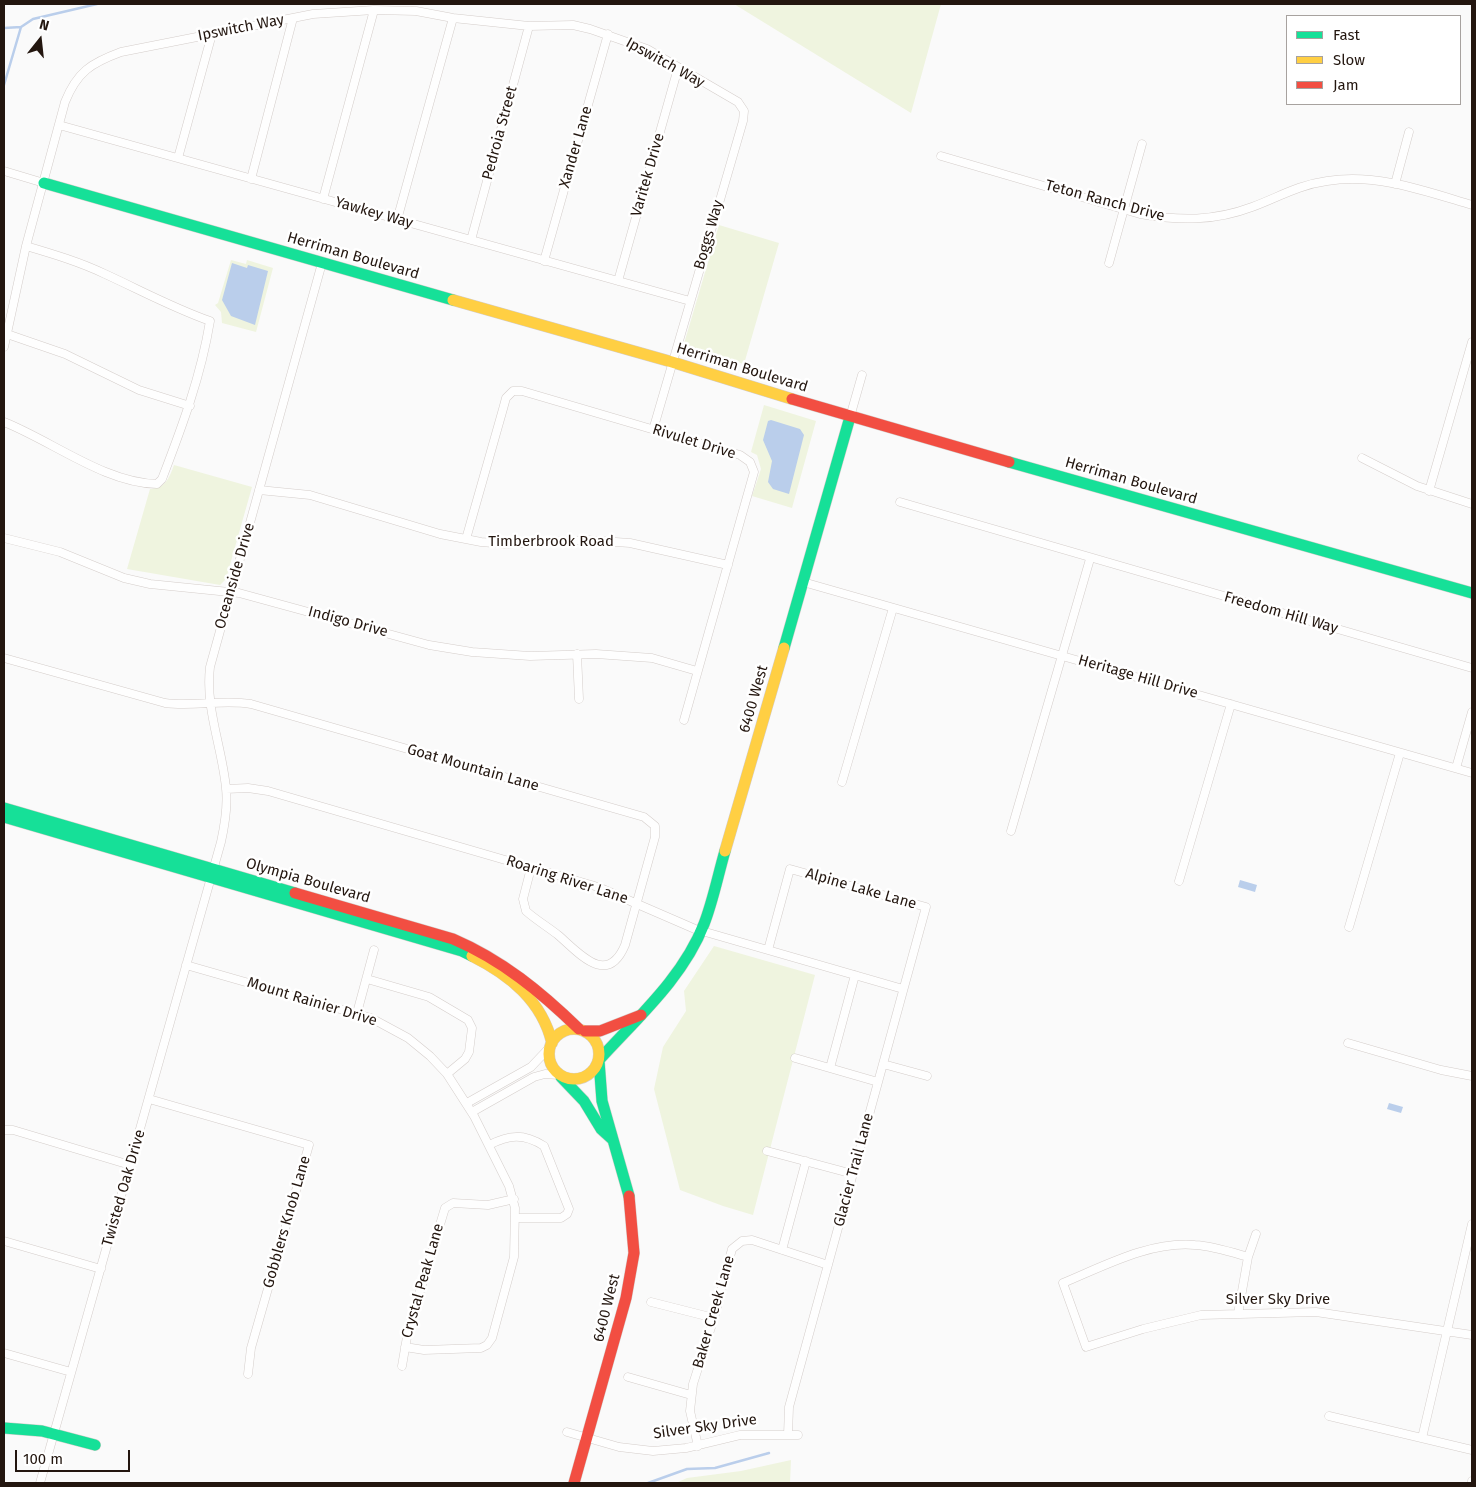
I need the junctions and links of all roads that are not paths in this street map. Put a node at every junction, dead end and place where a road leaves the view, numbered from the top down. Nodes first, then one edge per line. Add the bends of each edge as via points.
1 (374, 10) junction
2 (293, 18) junction
3 (452, 18) junction
4 (529, 26) junction
5 (212, 34) junction
6 (608, 34) junction
7 (678, 68) junction
8 (743, 108) joint
9 (59, 125) junction
10 (1409, 132) dead end
11 (1142, 144) dead end
12 (941, 156) dead end
13 (178, 158) junction
14 (4, 171) edge
15 (251, 179) junction
16 (44, 183) junction
17 (1395, 184) junction
18 (323, 199) junction
19 (1472, 205) edge
20 (1124, 209) junction
21 (397, 220) junction
22 (471, 240) junction
23 (26, 246) junction
24 (544, 261) junction
25 (322, 263) junction
26 (1109, 263) dead end
27 (618, 281) junction
28 (690, 301) junction
29 (7, 334) junction
30 (1472, 342) edge
31 (4, 347) edge
32 (672, 362) junction
33 (862, 375) dead end
34 (190, 406) junction
35 (850, 417) junction
36 (4, 422) edge
37 (652, 430) junction
38 (1362, 458) dead end
39 (259, 490) junction
40 (1429, 491) junction
41 (900, 502) dead end
42 (1472, 504) edge
43 (4, 538) edge
44 (466, 539) junction
45 (1090, 559) junction
46 (728, 565) junction
47 (803, 582) junction
48 (230, 592) junction
49 (1472, 594) edge
50 (893, 608) junction
51 (577, 654) junction
52 (1062, 656) junction
53 (4, 658) edge
54 (1472, 668) edge
55 (697, 671) junction
56 (579, 699) dead end
57 (210, 703) junction
58 (1231, 704) junction
59 (1472, 712) edge
60 (684, 720) dead end
61 (1400, 753) junction
62 (1456, 768) junction
63 (1472, 773) edge
64 (842, 782) dead end
65 (226, 789) junction
66 (4, 808) edge
67 (4, 817) edge
68 (1011, 831) dead end
69 (531, 868) junction
70 (212, 873) junction
71 (1179, 881) dead end
72 (207, 892) joint
73 (635, 903) junction
74 (926, 907) joint
75 (1349, 927) dead end
76 (701, 931) junction
77 (374, 950) dead end
78 (768, 950) junction
79 (186, 965) junction
80 (855, 975) junction
81 (366, 979) junction
82 (904, 989) junction
83 (357, 1013) junction
84 (641, 1015) junction
85 (581, 1030) junction
86 (1348, 1044) dead end
87 (550, 1046) junction
88 (795, 1058) dead end
89 (599, 1060) junction
90 (883, 1064) junction
91 (830, 1068) junction
92 (447, 1074) junction
93 (560, 1075) junction
94 (927, 1076) dead end
95 (1472, 1076) edge
96 (878, 1082) junction
97 (149, 1099) junction
98 (469, 1108) junction
99 (4, 1130) edge
100 (612, 1139) junction
101 (489, 1145) junction
102 (767, 1151) dead end
103 (806, 1161) junction
104 (130, 1165) junction
105 (853, 1174) junction
106 (514, 1199) junction
107 (516, 1218) junction
108 (1472, 1224) edge
109 (1256, 1234) dead end
110 (4, 1241) edge
111 (782, 1250) junction
112 (1248, 1257) junction
113 (828, 1265) junction
114 (101, 1269) junction
115 (651, 1302) dead end
116 (1238, 1314) junction
117 (714, 1318) junction
118 (1446, 1330) junction
119 (1472, 1335) edge
120 (404, 1347) junction
121 (4, 1353) edge
122 (402, 1366) dead end
123 (71, 1372) junction
124 (248, 1374) dead end
125 (628, 1377) dead end
126 (691, 1395) junction
127 (1330, 1416) dead end
128 (4, 1428) edge
129 (567, 1432) dead end
130 (54, 1433) junction
131 (788, 1434) junction
132 (798, 1435) dead end
133 (587, 1438) junction
134 (1422, 1438) junction
135 (95, 1445) dead end
136 (698, 1446) junction
137 (1472, 1450) edge
138 (40, 1483) edge
139 (574, 1483) edge

1 - 2 street, Ipswitch Way
1 - 3 street, Ipswitch Way via 416,11
1 - 18 street
2 - 5 street, Ipswitch Way
2 - 15 street
3 - 4 street, Ipswitch Way
3 - 21 street
4 - 6 street, Ipswitch Way via 572,25
4 - 22 street, Pedroia Street
5 - 9 street, Ipswitch Way via 121,52 94,63 74,83
5 - 13 street
6 - 7 street, Ipswitch Way via 647,50
6 - 24 street, Xander Lane
7 - 8 street, Ipswitch Way
7 - 27 street, Varitek Drive
8 - 28 street, Boggs Way via 744,118
9 - 13 street, Yawkey Way
9 - 16 street, Ipswitch Way
10 - 17 street
11 - 20 street
12 - 20 street, Teton Ranch Drive
13 - 15 street, Yawkey Way
14 - 16 street, Herriman Boulevard
15 - 18 street, Yawkey Way
16 - 23 street, Ipswitch Way
16 - 25 street, Herriman Boulevard
17 - 19 street, Teton Ranch Drive
17 - 20 street, Teton Ranch Drive via 1361,179 1314,183 1237,212 1208,219 1165,219
18 - 21 street, Yawkey Way
20 - 26 street
21 - 22 street, Yawkey Way
22 - 24 street, Yawkey Way
23 - 29 street, Ipswitch Way
23 - 34 street via 105,273 172,308 210,321
24 - 27 street, Yawkey Way
25 - 32 street, Herriman Boulevard
25 - 39 street, Oceanside Drive
27 - 28 street, Yawkey Way
28 - 32 street, Boggs Way
29 - 31 street, Ipswitch Way
29 - 34 street via 66,354 139,390
30 - 40 street
32 - 35 street, Herriman Boulevard
32 - 37 street, Boggs Way
33 - 35 street, 6400 West
34 - 36 street via 158,484 96,467
35 - 47 street, 6400 West
35 - 49 street, Herriman Boulevard
37 - 44 street, Rivulet Drive via 513,391 506,398
37 - 46 street, Rivulet Drive via 740,455 750,462 754,472
38 - 40 street
39 - 44 street, Timberbrook Road via 310,495
39 - 48 street, Oceanside Drive
40 - 42 street
41 - 45 street, Freedom Hill Way
43 - 48 street, Indigo Drive via 60,552 124,578 150,584
44 - 46 street, Timberbrook Road via 505,544 587,540 630,543
45 - 52 street
45 - 54 street, Freedom Hill Way
46 - 55 street, Rivulet Drive
47 - 50 street, Heritage Hill Drive
47 - 76 street, 6400 West via 711,906
48 - 51 street, Indigo Drive via 429,644 472,652 530,656
48 - 57 street, Oceanside Drive via 210,667
50 - 52 street, Heritage Hill Drive
50 - 64 street
51 - 55 street, Indigo Drive via 652,658
51 - 56 street
52 - 58 street, Heritage Hill Drive
52 - 68 street
53 - 57 street, Goat Mountain Lane via 155,701 183,705
55 - 60 street, Rivulet Drive
57 - 65 street, Oceanside Drive
57 - 73 street, Goat Mountain Lane via 233,701 251,704 647,818 656,833
58 - 61 street, Heritage Hill Drive
58 - 71 street
59 - 62 street
61 - 62 street, Heritage Hill Drive
61 - 75 street
62 - 63 street, Heritage Hill Drive
65 - 69 street, Roaring River Lane via 262,789
65 - 70 street, Oceanside Drive via 226,820
66 - 70 street, Olympia Boulevard
67 - 70 street, Olympia Boulevard
69 - 73 street, Roaring River Lane via 605,890
69 - 73 street, Goat Mountain Lane via 523,899 525,909 589,963 607,964 622,953
70 - 72 street, Oceanside Drive
70 - 85 street, Olympia Boulevard via 466,944 514,972
70 - 87 street, Olympia Boulevard via 473,956 504,975 530,999 546,1020
72 - 79 street, Twisted Oak Drive
73 - 76 street, Roaring River Lane
74 - 78 street, Alpine Lake Lane via 790,869
74 - 82 street, Glacier Trail Lane
76 - 78 street, Roaring River Lane
76 - 84 street, 6400 West via 673,979
77 - 81 street
78 - 80 street, Roaring River Lane
79 - 83 street, Mount Rainier Drive
79 - 97 street, Twisted Oak Drive
80 - 82 street, Roaring River Lane
80 - 91 street
81 - 83 street
81 - 92 street via 429,996 468,1020 472,1028 469,1052
82 - 90 street, Glacier Trail Lane
83 - 92 street, Mount Rainier Drive via 408,1038
84 - 85 street, 6400 West via 625,1019 603,1031
84 - 89 street, 6400 West
85 - 87 street via 562,1032
85 - 89 street via 595,1040
86 - 95 street
87 - 93 street via 550,1063
87 - 98 street via 531,1067
88 - 91 street
89 - 93 street via 594,1070 581,1079 570,1080
89 - 100 street, 6400 West via 600,1092
90 - 94 street
90 - 96 street, Glacier Trail Lane
91 - 96 street
92 - 98 street, Mount Rainier Drive
93 - 98 street via 536,1077
93 - 100 street, 6400 West via 584,1101 600,1129
96 - 105 street, Glacier Trail Lane
97 - 104 street, Twisted Oak Drive
97 - 124 street, Gobblers Knob Lane via 309,1145 251,1348
98 - 101 street, Mount Rainier Drive
99 - 104 street
100 - 133 street, 6400 West via 630,1198 634,1254 626,1298
101 - 106 street, Mount Rainier Drive
101 - 107 street via 510,1135 544,1146 568,1206 567,1214 561,1218
102 - 103 street
103 - 105 street
103 - 111 street
104 - 114 street, Twisted Oak Drive
105 - 113 street, Glacier Trail Lane
106 - 107 street, Mount Rainier Drive
106 - 120 street, Crystal Peak Lane via 488,1205 453,1203 445,1208
107 - 120 street, Mount Rainier Drive via 513,1264 489,1343 481,1348 424,1350
108 - 118 street
109 - 112 street
110 - 114 street
111 - 113 street, Baker Creek Lane
111 - 117 street, Baker Creek Lane via 752,1240 742,1241 732,1249
112 - 116 street
112 - 116 street, Silver Sky Drive via 1195,1244 1174,1245 1118,1260 1064,1283 1086,1347 1143,1328 1201,1315
113 - 131 street, Glacier Trail Lane via 788,1411
114 - 123 street, Twisted Oak Drive
115 - 117 street
116 - 118 street, Silver Sky Drive via 1316,1312
117 - 126 street, Baker Creek Lane
118 - 119 street, Silver Sky Drive
118 - 134 street
120 - 122 street, Crystal Peak Lane
121 - 123 street
123 - 130 street, Twisted Oak Drive
125 - 126 street
126 - 136 street, Baker Creek Lane via 690,1411
127 - 134 street
128 - 130 street
129 - 133 street, Silver Sky Drive
130 - 135 street
130 - 138 street, Twisted Oak Drive
131 - 132 street, Silver Sky Drive
131 - 136 street, Silver Sky Drive via 740,1436
133 - 136 street, Silver Sky Drive via 646,1451
133 - 139 street, 6400 West
134 - 137 street

